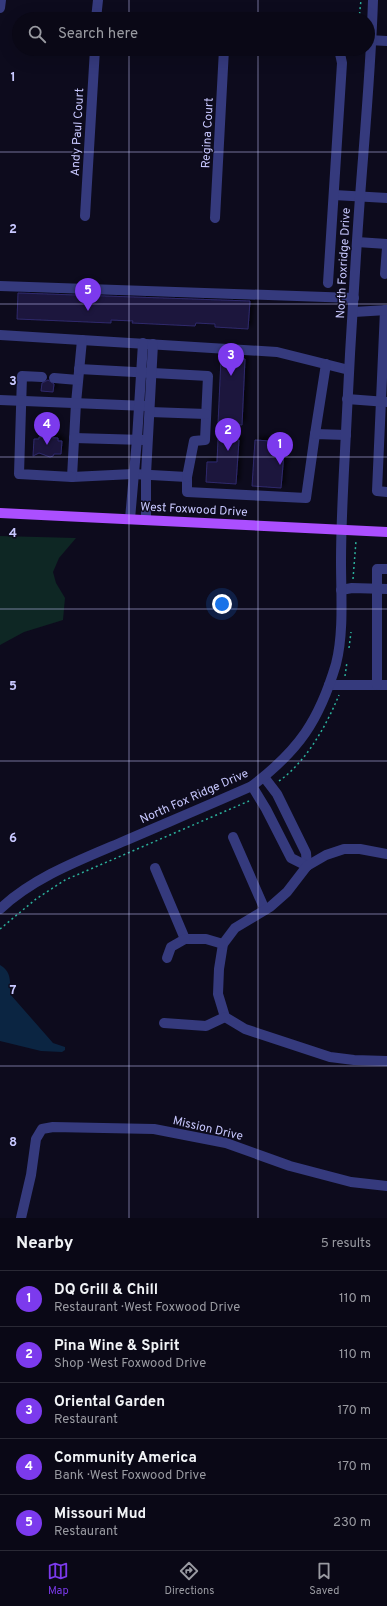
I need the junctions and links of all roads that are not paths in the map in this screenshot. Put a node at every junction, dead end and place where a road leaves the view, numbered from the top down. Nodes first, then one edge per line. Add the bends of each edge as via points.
1 (1, 0) edge
2 (98, 0) edge
3 (373, 0) edge
4 (0, 8) edge
5 (97, 12) edge
6 (372, 12) edge
7 (375, 40) edge
8 (387, 40) edge
9 (95, 56) edge
10 (224, 56) edge
11 (340, 56) edge
12 (369, 56) edge
13 (334, 195) junction
14 (360, 197) junction
15 (387, 198) edge
16 (86, 216) dead end
17 (216, 218) dead end
18 (357, 242) junction
19 (387, 244) edge
20 (387, 248) edge
21 (385, 274) dead end
22 (328, 283) dead end
23 (0, 286) edge
24 (354, 298) junction
25 (386, 310) edge
26 (354, 312) junction
27 (0, 335) edge
28 (82, 340) junction
29 (148, 344) junction
30 (326, 364) junction
31 (80, 369) junction
32 (349, 370) junction
33 (147, 373) junction
34 (42, 377) dead end
35 (54, 378) dead end
36 (78, 380) junction
37 (348, 399) junction
38 (0, 400) edge
39 (20, 401) junction
40 (384, 402) edge
41 (76, 403) junction
42 (140, 406) junction
43 (150, 409) junction
44 (206, 414) junction
45 (315, 434) junction
46 (346, 435) junction
47 (74, 438) junction
48 (137, 439) junction
49 (148, 440) junction
50 (133, 474) junction
51 (146, 474) junction
52 (72, 477) junction
53 (187, 477) junction
54 (387, 492) edge
55 (0, 512) edge
56 (130, 519) junction
57 (146, 519) junction
58 (341, 528) junction
59 (387, 532) edge
60 (387, 569) edge
61 (376, 588) junction
62 (387, 588) edge
63 (341, 590) junction
64 (329, 685) junction
65 (382, 685) edge
66 (264, 777) junction
67 (252, 786) junction
68 (233, 837) dead end
69 (387, 854) edge
70 (307, 866) junction
71 (155, 868) dead end
72 (0, 909) edge
73 (265, 910) junction
74 (185, 938) junction
75 (223, 944) junction
76 (167, 958) dead end
77 (225, 1017) junction
78 (164, 1023) dead end
79 (387, 1061) edge
80 (387, 1186) edge
81 (21, 1218) edge

1 - 4 street
2 - 5 street
3 - 6 street, North Foxridge Drive
7 - 8 street
9 - 16 street, Andy Paul Court
10 - 17 street, Regina Court
11 - 13 street
12 - 14 street, North Foxridge Drive
13 - 14 street
13 - 22 street
14 - 15 street
14 - 18 street, North Foxridge Drive
18 - 19 street
18 - 24 street, North Foxridge Drive
20 - 21 street
23 - 24 street
24 - 26 street, North Foxridge Drive
25 - 26 street
25 - 40 street
26 - 32 street, North Foxridge Drive
27 - 28 street
28 - 29 street
28 - 31 street
29 - 30 street via 277,352
29 - 33 street
30 - 32 street
30 - 45 street
31 - 33 street
31 - 36 street
32 - 37 street, North Foxridge Drive
33 - 42 street
33 - 43 street
33 - 44 street via 208,376
34 - 39 street via 22,376
35 - 36 street
36 - 41 street
37 - 40 street
37 - 46 street, North Foxridge Drive
38 - 39 street
39 - 41 street
39 - 52 street via 19,474
40 - 54 street via 377,492
41 - 42 street
41 - 47 street
42 - 43 street
42 - 48 street
43 - 44 street
43 - 49 street
44 - 53 street via 205,440 194,441
45 - 46 street
45 - 53 street via 306,498 187,492
46 - 58 street, North Foxridge Drive
47 - 48 street
47 - 52 street
48 - 49 street
48 - 50 street
49 - 51 street
50 - 51 street
50 - 52 street
50 - 56 street
51 - 53 street
51 - 57 street
55 - 56 main road, West Foxwood Drive
56 - 57 main road, West Foxwood Drive
57 - 58 main road, West Foxwood Drive
58 - 59 main road, West Foxwood Drive
58 - 63 street, North Fox Ridge Drive
60 - 61 street via 377,569
61 - 62 street
61 - 63 street
61 - 65 street
63 - 64 street, North Fox Ridge Drive via 340,639
64 - 65 street
64 - 66 street, North Fox Ridge Drive via 319,712 309,729 296,746
66 - 67 street, North Fox Ridge Drive
66 - 70 street via 276,794 306,853
67 - 70 street via 291,858
67 - 72 street, North Fox Ridge Drive via 52,873 25,889
68 - 73 street
69 - 70 street via 344,849 326,855
70 - 73 street via 287,892
71 - 74 street
73 - 75 street via 235,928
74 - 75 street via 206,939
74 - 76 street via 171,947
75 - 77 street via 218,994
77 - 78 street via 206,1026
77 - 79 street via 245,1029 330,1056
80 - 81 street, Mission Drive via 351,1182 290,1166 226,1143 154,1129 53,1127 42,1130 36,1139

